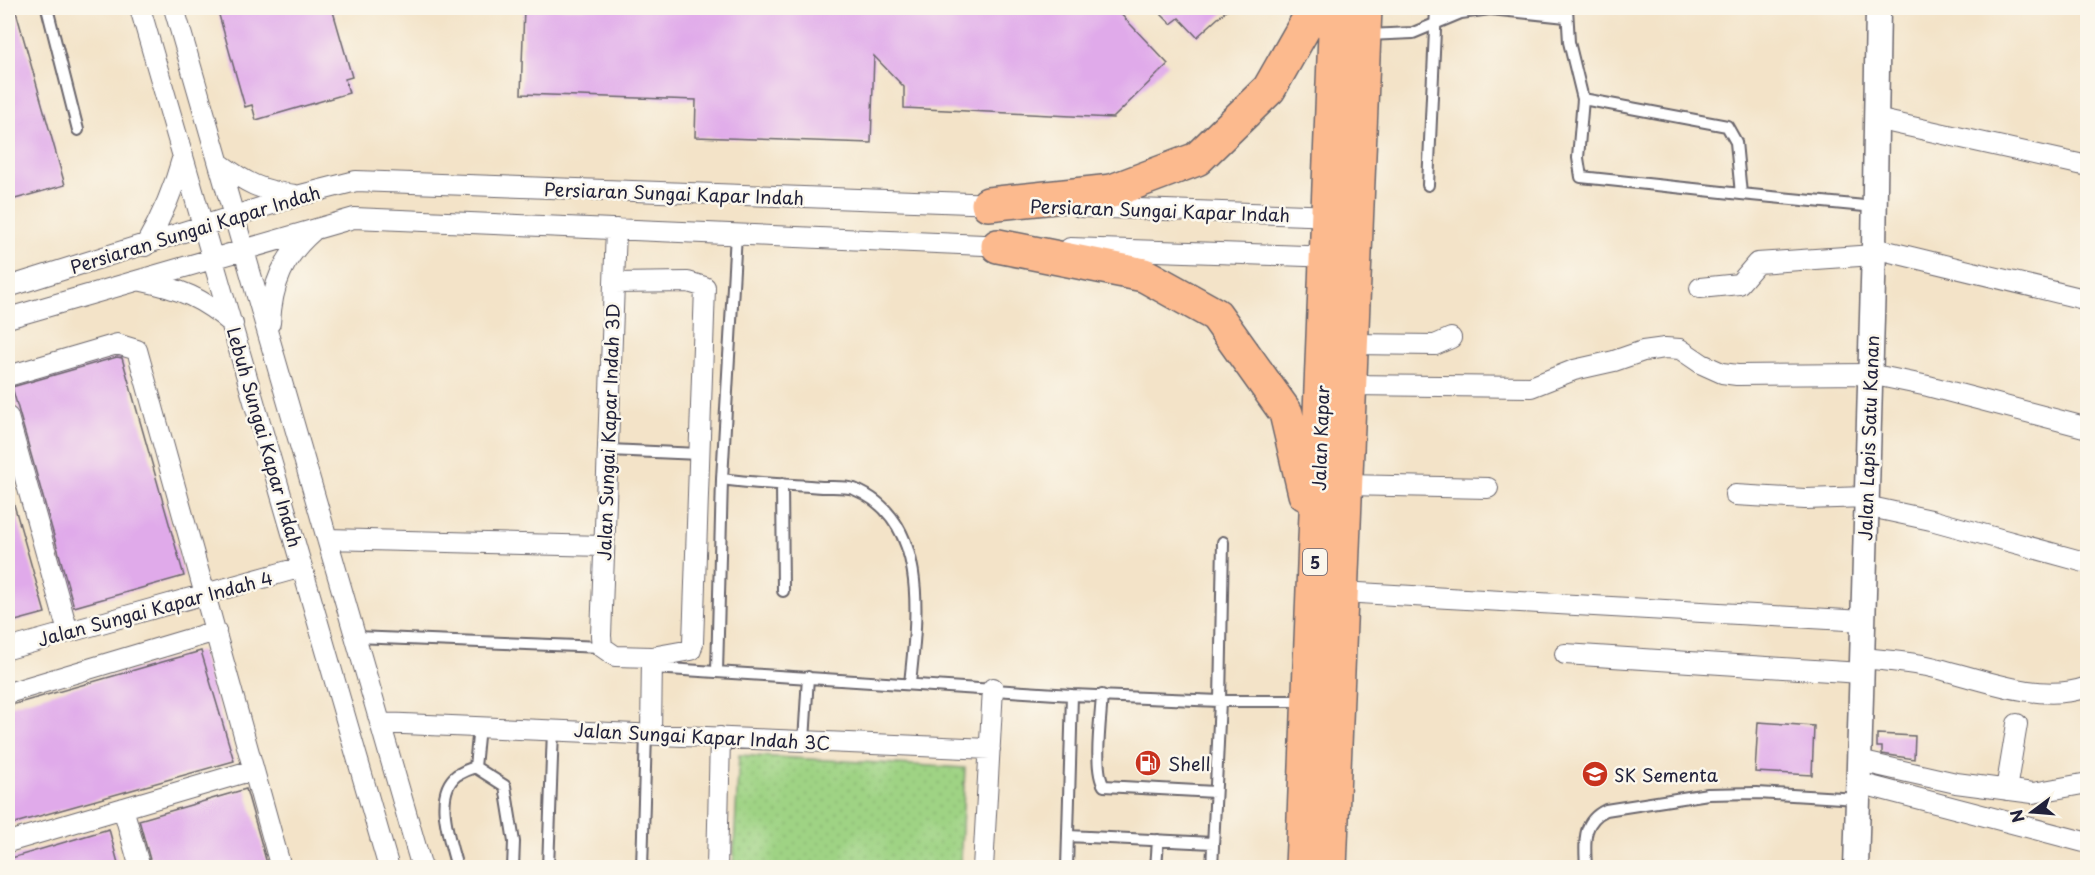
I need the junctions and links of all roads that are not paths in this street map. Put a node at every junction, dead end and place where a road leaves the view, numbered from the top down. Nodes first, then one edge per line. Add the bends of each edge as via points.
1 (46, 8) edge
2 (140, 8) edge
3 (174, 8) edge
4 (1315, 8) edge
5 (1336, 8) edge
6 (1436, 8) edge
7 (1878, 8) edge
8 (1566, 12) edge
9 (1364, 21) edge
10 (1435, 23) junction
11 (1582, 99) junction
12 (1876, 120) junction
13 (78, 130) dead end
14 (183, 156) junction
15 (219, 163) junction
16 (2088, 166) edge
17 (1428, 185) dead end
18 (1742, 194) junction
19 (301, 195) junction
20 (988, 204) junction
21 (1875, 207) junction
22 (1342, 216) junction
23 (234, 217) junction
24 (204, 227) junction
25 (317, 228) junction
26 (616, 229) junction
27 (736, 234) junction
28 (145, 246) junction
29 (998, 246) junction
30 (244, 249) junction
31 (1874, 251) junction
32 (1340, 257) junction
33 (213, 258) junction
34 (137, 280) junction
35 (614, 283) junction
36 (8, 287) edge
37 (1700, 288) dead end
38 (2088, 300) edge
39 (8, 318) edge
40 (233, 324) junction
41 (269, 336) junction
42 (1451, 338) dead end
43 (1351, 344) junction
44 (1870, 374) junction
45 (8, 376) edge
46 (1349, 385) junction
47 (8, 417) edge
48 (2088, 428) edge
49 (609, 450) junction
50 (699, 454) junction
51 (722, 479) junction
52 (782, 484) junction
53 (1345, 485) junction
54 (1488, 488) dead end
55 (1735, 495) dead end
56 (1866, 502) junction
57 (327, 538) junction
58 (1223, 542) dead end
59 (604, 546) junction
60 (2088, 563) edge
61 (302, 567) junction
62 (783, 591) dead end
63 (1341, 592) junction
64 (207, 594) junction
65 (1864, 621) junction
66 (1313, 624) junction
67 (216, 631) junction
68 (68, 632) junction
69 (356, 637) junction
70 (601, 642) junction
71 (8, 649) edge
72 (1565, 654) dead end
73 (652, 663) junction
74 (1862, 665) junction
75 (717, 672) junction
76 (808, 677) junction
77 (910, 683) junction
78 (2087, 687) edge
79 (993, 688) junction
80 (8, 693) edge
81 (1072, 695) junction
82 (1102, 695) junction
83 (1220, 701) junction
84 (1307, 701) junction
85 (380, 723) junction
86 (2017, 724) dead end
87 (479, 726) junction
88 (553, 729) junction
89 (648, 734) junction
90 (720, 737) junction
91 (804, 741) junction
92 (990, 749) junction
93 (475, 767) junction
94 (253, 770) junction
95 (1859, 781) junction
96 (2088, 783) edge
97 (2006, 790) junction
98 (1215, 792) junction
99 (123, 808) junction
100 (1068, 836) junction
101 (1158, 840) junction
102 (8, 842) edge
103 (1213, 843) junction
104 (2088, 843) edge
105 (140, 867) edge
106 (282, 867) edge
107 (389, 867) edge
108 (422, 867) edge
109 (457, 867) edge
110 (513, 867) edge
111 (548, 867) edge
112 (642, 867) edge
113 (717, 867) edge
114 (983, 867) edge
115 (1067, 867) edge
116 (1156, 867) edge
117 (1212, 867) edge
118 (1302, 867) edge
119 (1330, 867) edge
120 (1586, 867) edge
121 (1856, 867) edge

1 - 13 lane
2 - 14 street, Lebuh Sungai Kapar Indah
3 - 15 street, Lebuh Sungai Kapar Indah
4 - 20 highway via 1269,89 1197,159 1112,191
5 - 22 highway, Jalan Kapar / 5
6 - 10 lane
7 - 12 street, Jalan Lapis Satu Kanan
8 - 10 lane via 1490,9 1461,13
8 - 11 lane
9 - 10 lane via 1402,35
9 - 22 highway, Jalan Kapar / 5
10 - 17 lane
11 - 18 lane via 1727,126 1736,142
11 - 18 lane via 1578,158 1581,177
12 - 16 street
12 - 21 street, Jalan Lapis Satu Kanan
14 - 24 street, Lebuh Sungai Kapar Indah
14 - 28 street via 175,186
15 - 19 street via 267,192
15 - 23 street, Lebuh Sungai Kapar Indah
18 - 21 lane
19 - 20 street, Persiaran Sungai Kapar Indah via 356,181
19 - 23 street, Persiaran Sungai Kapar Indah
20 - 22 street, Persiaran Sungai Kapar Indah
21 - 31 street, Jalan Lapis Satu Kanan
22 - 32 highway, Jalan Kapar / 5
23 - 24 street, Persiaran Sungai Kapar Indah
23 - 30 street, Lebuh Sungai Kapar Indah
24 - 28 street, Persiaran Sungai Kapar Indah
24 - 33 street, Lebuh Sungai Kapar Indah
25 - 26 street, Persiaran Sungai Kapar Indah via 354,218
25 - 30 street, Persiaran Sungai Kapar Indah
25 - 41 street via 295,247 280,272 271,299
26 - 27 street, Persiaran Sungai Kapar Indah
26 - 35 street, Jalan Sungai Kapar Indah 3D
27 - 29 street, Persiaran Sungai Kapar Indah
27 - 51 lane
28 - 36 street, Persiaran Sungai Kapar Indah
29 - 32 street, Persiaran Sungai Kapar Indah
29 - 66 highway via 1144,275 1216,315 1286,413 1305,487
30 - 33 street, Persiaran Sungai Kapar Indah
30 - 41 street, Lebuh Sungai Kapar Indah
31 - 37 street via 1757,263 1739,284
31 - 38 street
31 - 44 street, Jalan Lapis Satu Kanan
32 - 43 highway, Jalan Kapar / 5
32 - 66 highway, Jalan Kapar / 5
33 - 34 street, Persiaran Sungai Kapar Indah
33 - 40 street, Lebuh Sungai Kapar Indah
34 - 39 street, Persiaran Sungai Kapar Indah
34 - 40 street via 184,291
35 - 49 street, Jalan Sungai Kapar Indah 3D
35 - 50 street via 688,282 705,287
40 - 61 street, Lebuh Sungai Kapar Indah
41 - 57 street, Lebuh Sungai Kapar Indah
42 - 43 street via 1435,345
43 - 46 highway, Jalan Kapar / 5
44 - 46 street via 1737,375 1702,364 1680,349 1665,348 1574,370 1531,387
44 - 48 street
44 - 56 street, Jalan Lapis Satu Kanan
45 - 64 street via 117,344 137,350
46 - 53 highway, Jalan Kapar / 5
47 - 68 street
49 - 50 lane
49 - 59 street, Jalan Sungai Kapar Indah 3D
50 - 73 street via 691,650
51 - 52 lane
51 - 75 lane
52 - 62 lane
52 - 77 lane via 853,489 887,510 904,541 915,575 916,630
53 - 54 street
53 - 63 highway, Jalan Kapar / 5
55 - 56 street
56 - 60 street
56 - 65 street, Jalan Lapis Satu Kanan
57 - 59 street
57 - 69 street, Lebuh Sungai Kapar Indah
58 - 83 lane
59 - 70 street, Jalan Sungai Kapar Indah 3D
61 - 64 street, Jalan Sungai Kapar Indah 4
61 - 107 street, Lebuh Sungai Kapar Indah
63 - 65 street
63 - 119 highway, Jalan Kapar / 5
64 - 67 street
64 - 68 street, Jalan Sungai Kapar Indah 4
65 - 74 street, Jalan Lapis Satu Kanan
66 - 84 highway, Jalan Kapar / 5
67 - 80 street
67 - 94 street
68 - 71 street, Jalan Sungai Kapar Indah 4
69 - 70 lane
69 - 85 street, Lebuh Sungai Kapar Indah
70 - 73 street via 615,656
72 - 74 street
73 - 75 lane
73 - 89 street
74 - 78 street via 1930,666 1979,681 2063,693
74 - 95 street, Jalan Lapis Satu Kanan
75 - 76 lane
76 - 77 lane
76 - 91 lane
77 - 79 lane
79 - 81 lane
79 - 92 street
81 - 82 lane
81 - 100 lane
82 - 83 lane
82 - 98 lane via 1099,748 1100,780 1104,786
83 - 84 lane
83 - 98 lane
84 - 118 highway, Jalan Kapar / 5
85 - 87 street, Jalan Sungai Kapar Indah 3C
85 - 108 street, Lebuh Sungai Kapar Indah
86 - 97 street
87 - 88 street, Jalan Sungai Kapar Indah 3C
87 - 93 lane
88 - 89 street, Jalan Sungai Kapar Indah 3C
88 - 111 lane
89 - 90 street, Jalan Sungai Kapar Indah 3C
89 - 112 lane
90 - 91 street, Jalan Sungai Kapar Indah 3C
90 - 113 street
91 - 92 street, Jalan Sungai Kapar Indah 3C
92 - 114 street
93 - 109 lane via 455,776 444,800
93 - 110 lane via 505,786 514,842
94 - 99 street
94 - 106 street
95 - 97 street via 1956,783
95 - 104 street
95 - 120 lane via 1757,793 1708,794 1606,810 1596,815 1585,830
95 - 121 street, Jalan Lapis Satu Kanan
96 - 97 street via 2033,793
98 - 103 lane
99 - 102 street
99 - 105 street
100 - 101 lane
100 - 115 lane
101 - 103 lane
101 - 116 lane
103 - 117 lane

